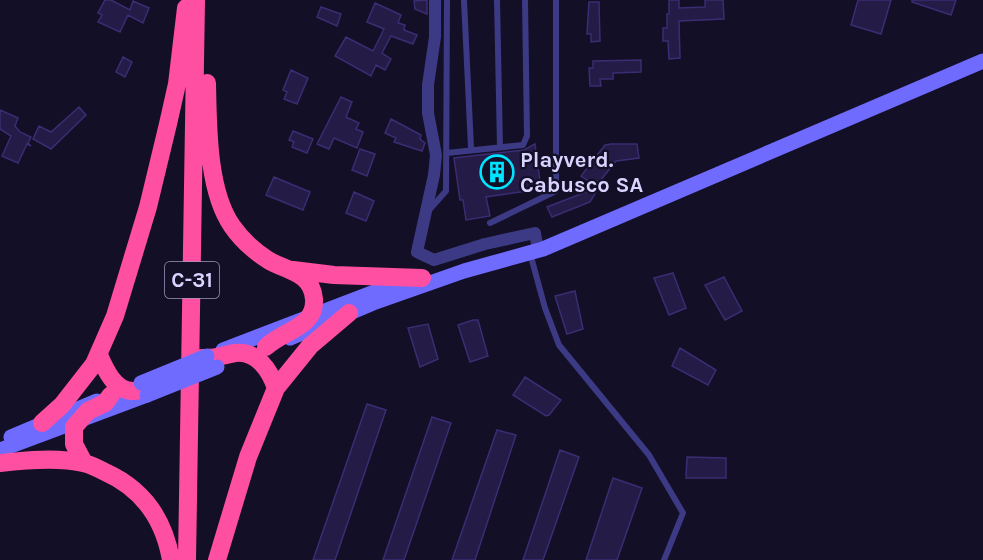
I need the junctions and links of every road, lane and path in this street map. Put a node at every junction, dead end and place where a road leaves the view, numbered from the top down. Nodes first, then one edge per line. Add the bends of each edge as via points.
1 (187, 0) edge
2 (196, 0) edge
3 (202, 0) edge
4 (435, 0) edge
5 (447, 0) edge
6 (464, 0) edge
7 (497, 0) edge
8 (525, 0) edge
9 (556, 0) edge
10 (983, 62) edge
11 (500, 147) junction
12 (471, 148) junction
13 (447, 153) junction
14 (425, 214) junction
15 (490, 223) dead end
16 (534, 252) junction
17 (293, 270) junction
18 (464, 271) junction
19 (422, 278) junction
20 (349, 313) junction
21 (311, 315) junction
22 (266, 347) junction
23 (99, 355) junction
24 (246, 355) junction
25 (209, 360) junction
26 (180, 382) joint
27 (276, 388) junction
28 (131, 391) junction
29 (80, 421) junction
30 (42, 423) junction
31 (0, 442) edge
32 (0, 450) edge
33 (0, 463) edge
34 (84, 463) junction
35 (171, 560) edge
36 (188, 560) edge
37 (217, 560) edge
38 (664, 560) edge

1 - 23 highway via 177,84 148,207
2 - 36 highway, C-31
3 - 17 highway via 213,170 224,211 231,225 255,251
4 - 14 street via 428,113 436,155
5 - 13 lane
6 - 12 lane
7 - 11 lane
8 - 11 lane via 527,136 523,145
9 - 15 lane via 556,191
10 - 16 street
11 - 12 lane
12 - 13 lane
13 - 14 lane via 446,191
14 - 16 street via 417,252 434,260 535,233
16 - 18 street
16 - 38 lane via 545,308 559,345 649,455 683,513
17 - 19 highway
17 - 21 highway via 311,288
18 - 19 street
18 - 20 street
19 - 21 street
20 - 22 street
20 - 27 highway via 310,346
21 - 22 highway via 300,327 277,336
21 - 25 street
22 - 24 street
23 - 28 highway via 106,372
23 - 30 highway via 80,384
24 - 25 highway via 236,352
24 - 27 highway via 267,366
25 - 26 street, bridge
25 - 28 street, bridge
26 - 28 highway via 160,382
27 - 37 highway via 248,457
28 - 29 street
28 - 29 highway via 88,411
28 - 30 street
29 - 32 street
29 - 34 highway via 74,427 74,444
30 - 31 street
33 - 34 highway
34 - 35 highway via 128,484 146,501 161,523

